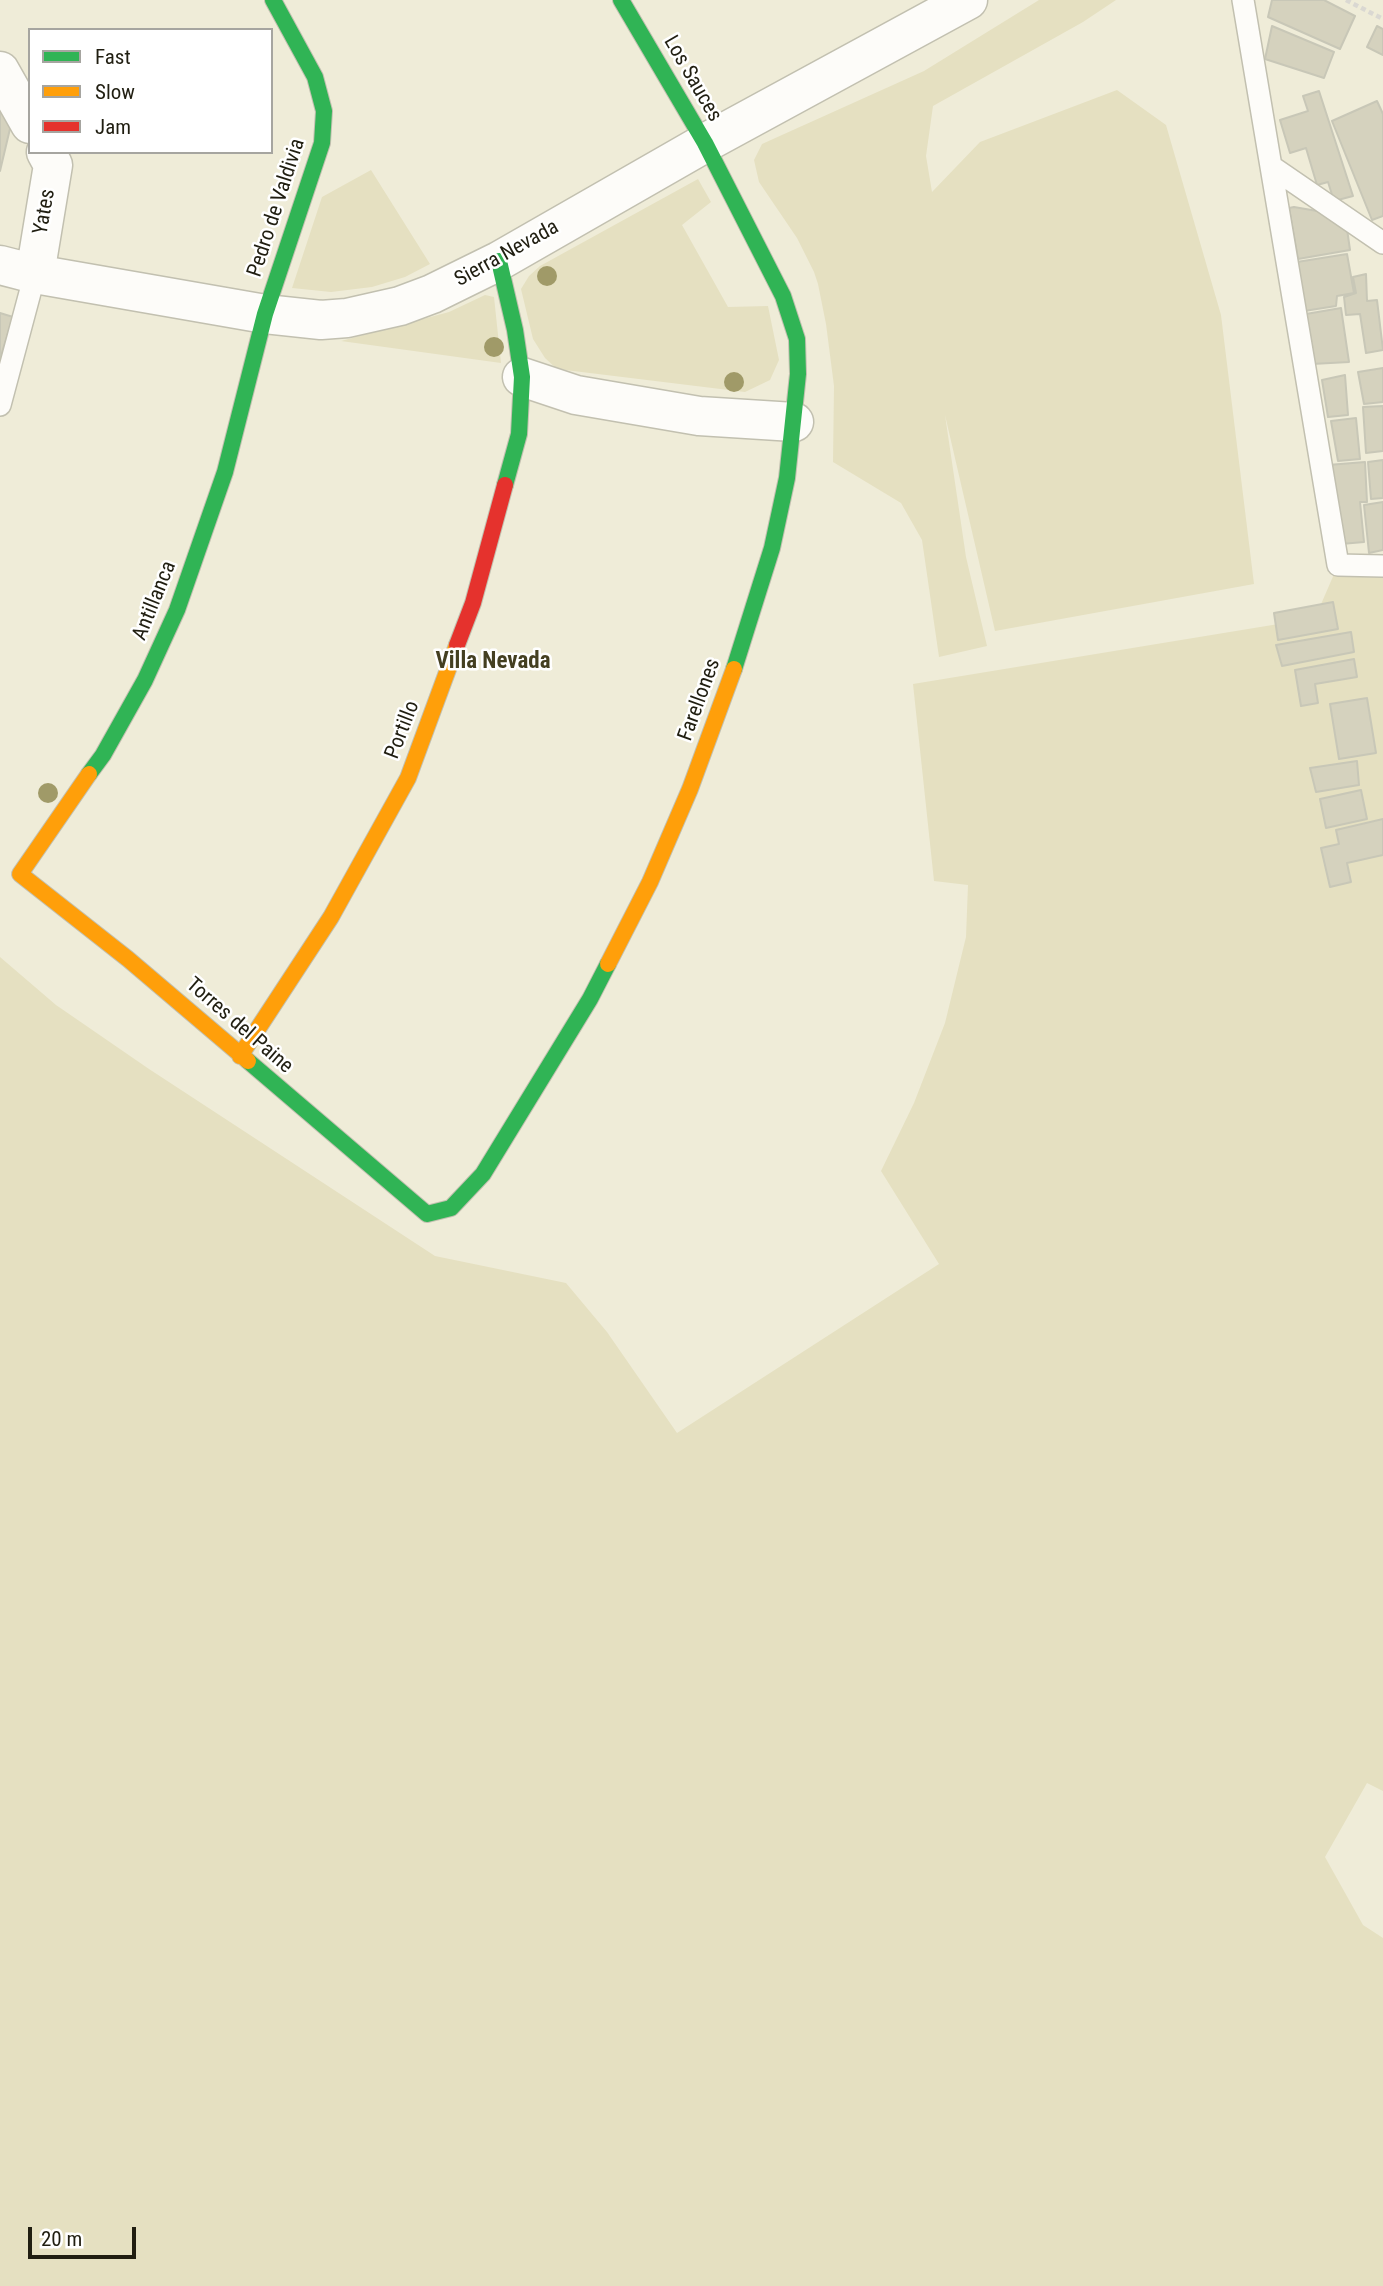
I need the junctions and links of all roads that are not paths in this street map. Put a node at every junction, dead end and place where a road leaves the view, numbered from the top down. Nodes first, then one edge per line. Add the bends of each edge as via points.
1 (272, 0) edge
2 (621, 0) edge
3 (968, 0) edge
4 (1243, 0) edge
5 (0, 71) edge
6 (28, 120) edge
7 (705, 143) junction
8 (47, 154) edge
9 (1272, 167) junction
10 (1383, 243) edge
11 (499, 261) junction
12 (17, 270) edge
13 (265, 314) junction
14 (522, 377) junction
15 (0, 405) edge
16 (794, 422) junction
17 (1383, 566) edge
18 (20, 874) joint
19 (240, 1056) junction
20 (427, 1214) joint

1 - 13 street, Pedro de Valdivia via 315,77 324,127
2 - 7 street, Los Sauces
3 - 7 street, Sierra Nevada
4 - 9 lane
5 - 6 street
7 - 11 street, Sierra Nevada
7 - 16 street, Farellones via 790,315 797,339
8 - 12 street, Yates via 53,165
9 - 10 lane
9 - 17 lane via 1338,565
11 - 13 street, Sierra Nevada via 432,294 372,313 321,320
11 - 14 street, Portillo
12 - 13 street, Sierra Nevada
12 - 15 lane
13 - 18 street, Antillanca via 225,472 177,610 103,755
14 - 16 street via 576,395 699,416
14 - 19 street, Portillo via 519,434 474,603 408,778 331,917
16 - 20 street, Farellones via 772,548 749,626 694,778 650,882 590,999 483,1174 451,1208
18 - 19 street, Torres del Paine
19 - 20 street, Torres del Paine

